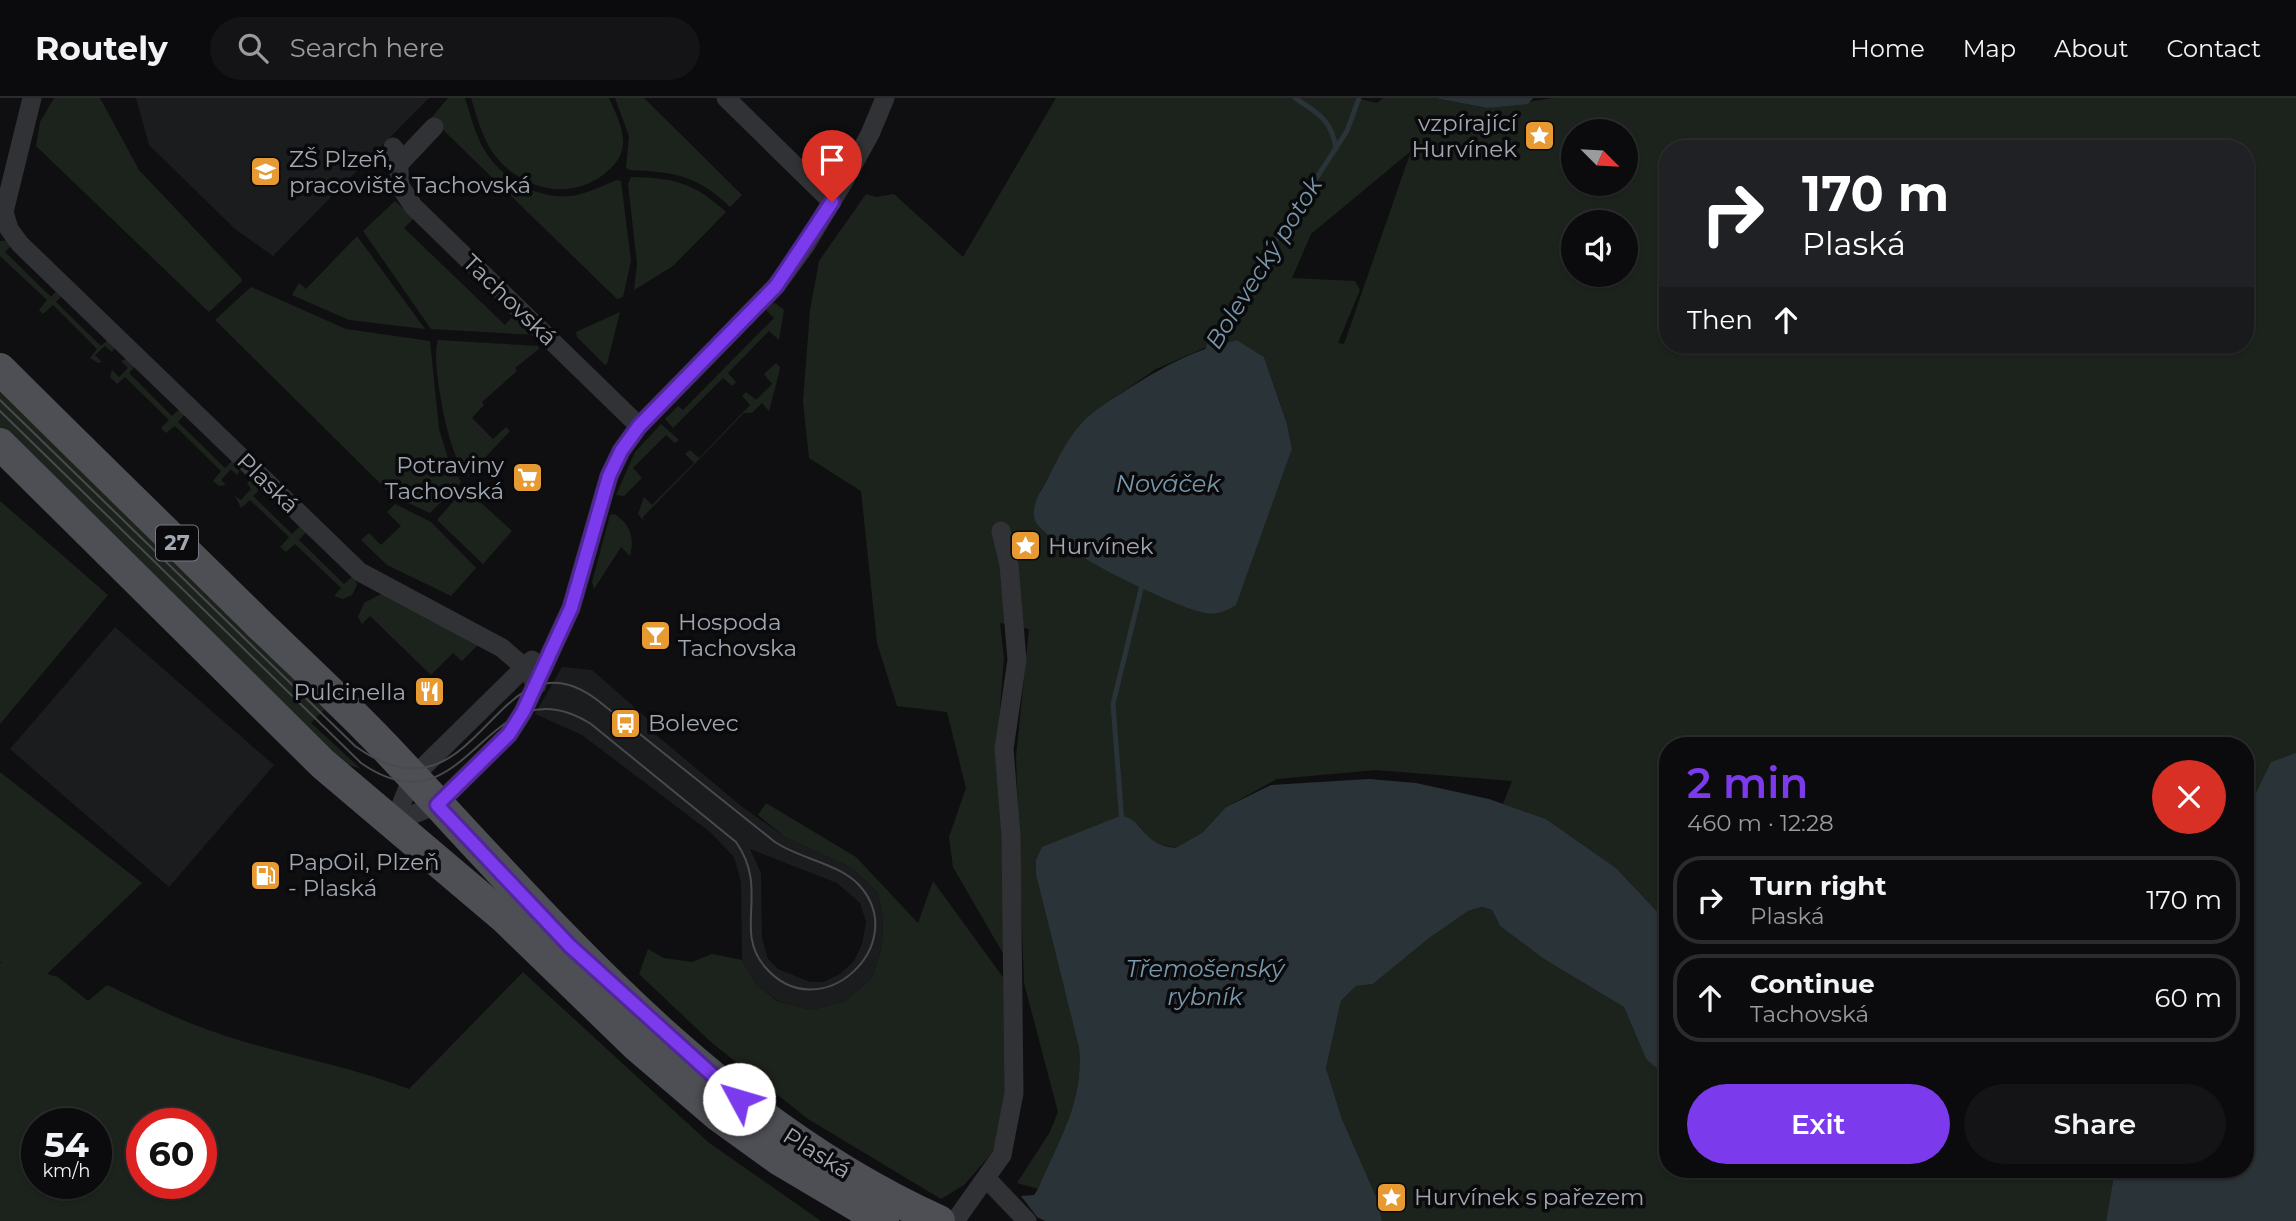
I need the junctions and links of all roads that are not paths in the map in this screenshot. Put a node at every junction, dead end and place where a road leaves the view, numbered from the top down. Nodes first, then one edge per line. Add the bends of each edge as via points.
1 (32, 98) edge
2 (726, 98) edge
3 (885, 98) edge
4 (434, 127) dead end
5 (832, 202) junction
6 (0, 369) edge
7 (639, 426) junction
8 (0, 444) edge
9 (1001, 531) dead end
10 (561, 628) junction
11 (525, 668) junction
12 (537, 685) junction
13 (412, 778) junction
14 (437, 805) junction
15 (394, 822) junction
16 (987, 1180) junction
17 (883, 1221) edge
18 (939, 1221) edge
19 (955, 1221) edge
20 (1027, 1221) edge

1 - 11 street, Plaská via 4,212 20,244 360,572 502,648
2 - 5 street
3 - 5 street
4 - 7 street, Tachovská via 396,156 400,186 412,206
5 - 7 street via 776,286
6 - 13 main road, Plaská / 27
7 - 10 street via 609,476 578,589
8 - 15 main road, Plaská / 27 via 323,764
9 - 16 street via 1010,565 1017,660 1004,749 1011,836 1014,1093 1002,1155
10 - 11 street
10 - 12 street
11 - 12 street, Plaská
11 - 13 street
12 - 14 street via 509,734
13 - 14 main road, Plaská / 27
13 - 15 street
14 - 15 street
14 - 18 main road, Plaská / 27 via 570,946 719,1082 792,1139
15 - 17 main road, Plaská / 27 via 719,1116 780,1160
16 - 19 street
16 - 20 street

